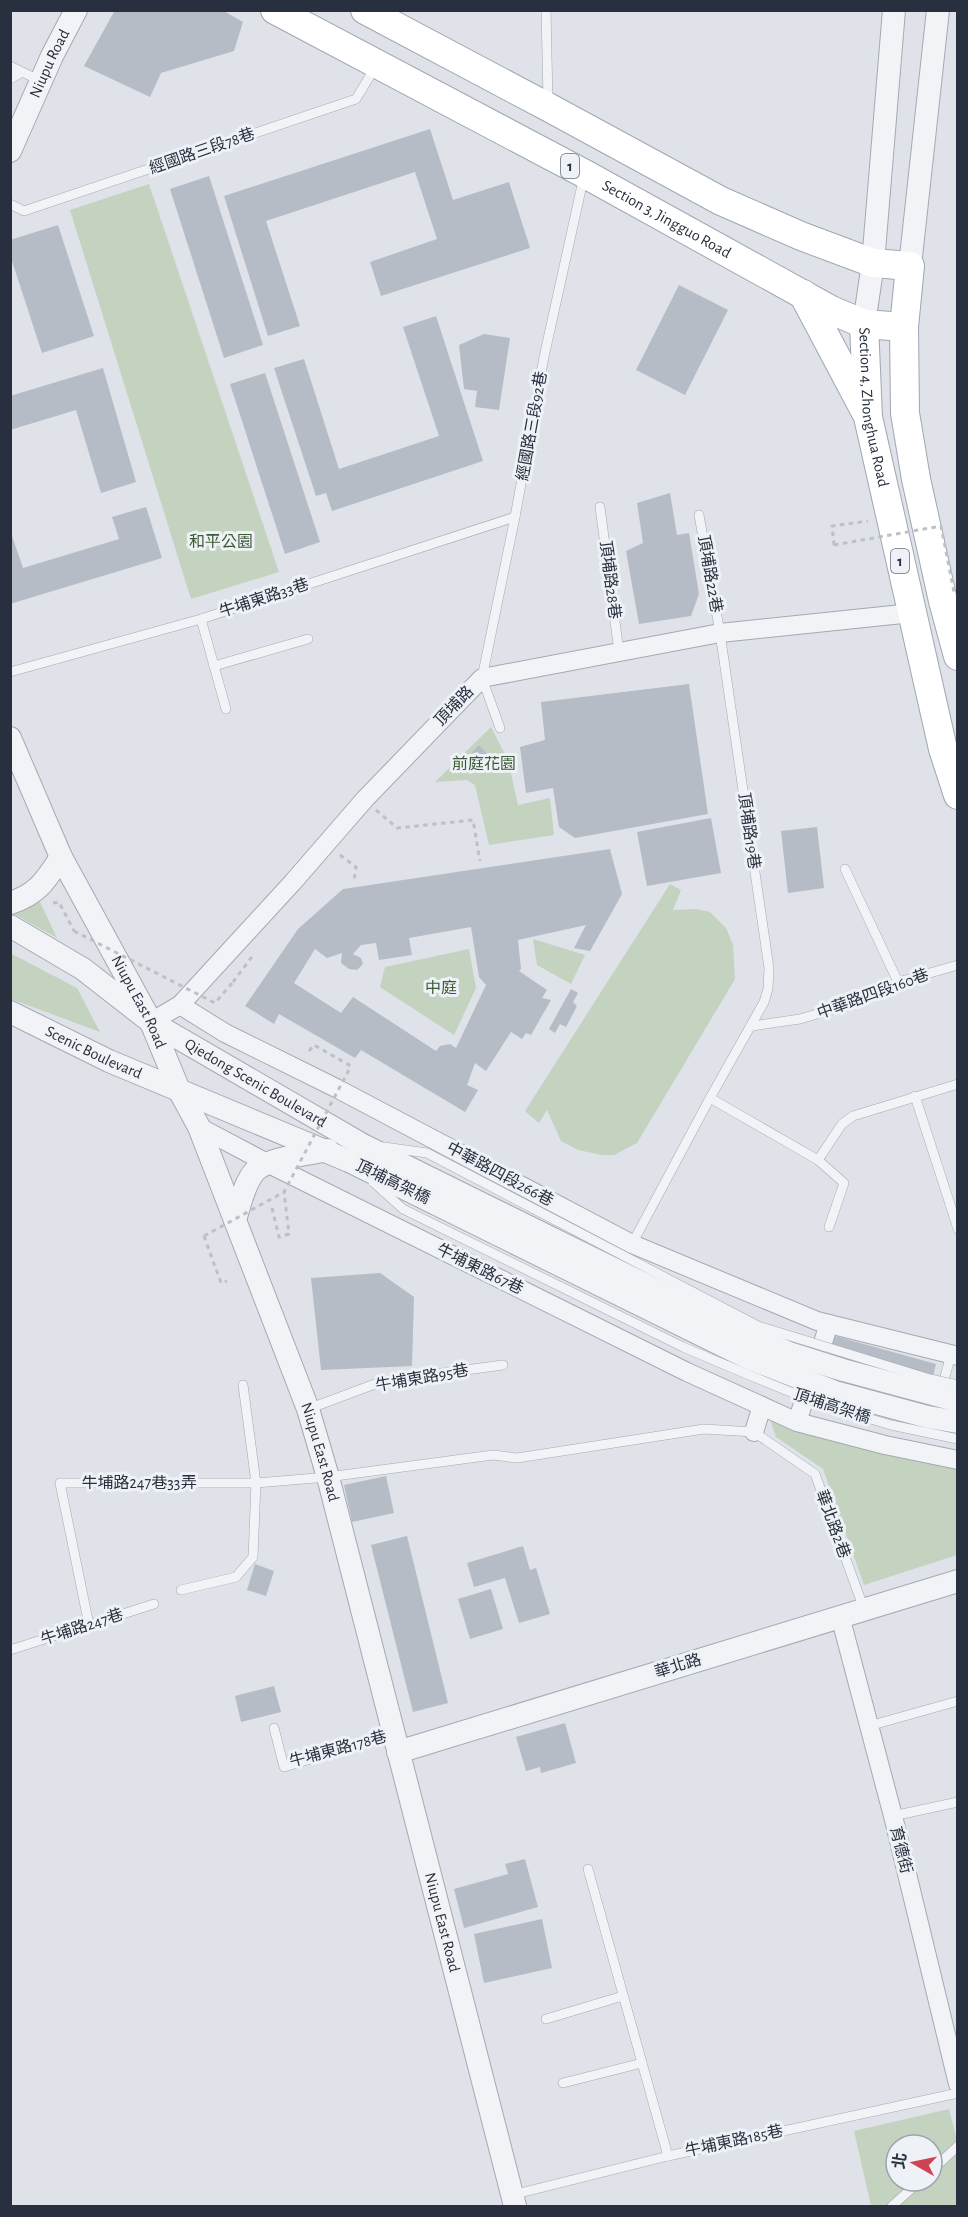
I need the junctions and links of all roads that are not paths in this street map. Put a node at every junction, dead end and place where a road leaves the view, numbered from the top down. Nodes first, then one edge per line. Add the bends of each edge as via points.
1 (76, 10) edge
2 (275, 10) edge
3 (365, 10) edge
4 (546, 10) edge
5 (894, 10) edge
6 (938, 10) edge
7 (378, 64) junction
8 (10, 66) edge
9 (32, 77) junction
10 (10, 79) edge
11 (548, 107) junction
12 (10, 151) edge
13 (585, 174) junction
14 (10, 204) edge
15 (873, 263) junction
16 (910, 266) junction
17 (803, 294) junction
18 (864, 324) junction
19 (904, 327) junction
20 (868, 417) junction
21 (600, 507) dead end
22 (699, 515) dead end
23 (515, 517) junction
24 (912, 613) junction
25 (201, 619) junction
26 (720, 633) junction
27 (308, 639) dead end
28 (619, 652) junction
29 (957, 656) edge
30 (214, 666) junction
31 (10, 672) edge
32 (482, 678) junction
33 (226, 709) dead end
34 (500, 728) dead end
35 (10, 738) edge
36 (957, 795) edge
37 (61, 857) junction
38 (845, 869) dead end
39 (10, 903) edge
40 (10, 926) edge
41 (957, 965) edge
42 (898, 982) junction
43 (180, 1005) junction
44 (10, 1012) edge
45 (151, 1022) junction
46 (752, 1026) junction
47 (957, 1084) edge
48 (179, 1089) junction
49 (915, 1096) junction
50 (710, 1098) junction
51 (200, 1127) junction
52 (328, 1150) junction
53 (355, 1152) junction
54 (818, 1160) junction
55 (269, 1164) junction
56 (235, 1220) junction
57 (829, 1227) dead end
58 (957, 1229) edge
59 (632, 1244) junction
60 (829, 1324) junction
61 (954, 1355) edge
62 (503, 1365) dead end
63 (243, 1385) dead end
64 (957, 1385) edge
65 (957, 1401) edge
66 (762, 1406) junction
67 (308, 1410) junction
68 (797, 1422) junction
69 (957, 1422) edge
70 (754, 1432) junction
71 (957, 1439) edge
72 (924, 1453) junction
73 (957, 1460) edge
74 (328, 1477) junction
75 (256, 1483) junction
76 (957, 1581) edge
77 (181, 1590) dead end
78 (154, 1604) dead end
79 (864, 1609) junction
80 (840, 1616) junction
81 (89, 1625) junction
82 (10, 1650) edge
83 (957, 1701) edge
84 (869, 1726) junction
85 (274, 1728) dead end
86 (396, 1743) junction
87 (957, 1802) edge
88 (893, 1816) junction
89 (588, 1869) dead end
90 (623, 1996) junction
91 (546, 2019) dead end
92 (642, 2063) junction
93 (563, 2083) dead end
94 (957, 2084) edge
95 (957, 2093) edge
96 (957, 2146) edge
97 (668, 2156) junction
98 (944, 2158) edge
99 (907, 2193) edge
100 (513, 2201) edge
101 (892, 2206) edge

1 - 9 street, Niupu Road
2 - 7 main road, Section 3, Jingguo Road / 1
3 - 11 main road
4 - 11 lane
5 - 15 street, Section 4, Zhonghua Road
6 - 16 street, Section 4, Zhonghua Road
7 - 13 main road, Section 3, Jingguo Road / 1
7 - 14 lane, 經國路三段78巷 via 356,99 24,211
8 - 9 lane
9 - 10 lane
9 - 12 street, Niupu Road
11 - 15 main road via 721,201
13 - 17 main road, Section 3, Jingguo Road / 1
13 - 23 lane, 經國路三段92巷 via 544,357
15 - 16 main road
15 - 18 street, Section 4, Zhonghua Road
16 - 19 main road, Section 4, Zhonghua Road / 1
17 - 18 main road, Section 3, Jingguo Road / 1
17 - 20 main road
18 - 19 main road, Section 3, Jingguo Road / 1
18 - 20 main road, Section 4, Zhonghua Road / 1
19 - 29 main road, Section 4, Zhonghua Road / 1 via 904,413
20 - 24 main road, Section 4, Zhonghua Road / 1
21 - 28 lane, 頂埔路28巷
22 - 26 lane, 頂埔路22巷
23 - 25 lane, 牛埔東路33巷
23 - 32 lane, 經國路三段92巷
24 - 26 street, 頂埔路
24 - 36 main road, Section 4, Zhonghua Road / 1
25 - 30 lane
25 - 31 lane, 牛埔東路33巷
26 - 28 street, 頂埔路
26 - 46 lane, 頂埔路19巷 via 769,968 768,989
27 - 30 lane
28 - 32 street, 頂埔路
30 - 33 lane
32 - 34 lane
32 - 43 street, 頂埔路 via 365,799
35 - 37 street, Niupu East Road
37 - 39 street via 43,885 26,898
37 - 45 street, Niupu East Road
38 - 42 lane
40 - 45 street via 83,969
41 - 42 lane, 中華路四段160巷
42 - 46 lane, 中華路四段160巷 via 850,1004 800,1019
43 - 45 street, 頂埔路
43 - 59 street, 中華路四段266巷 via 225,1033
44 - 48 street, Scenic Boulevard via 109,1061
45 - 48 street, Niupu East Road
45 - 53 street, Qiedong Scenic Boulevard
46 - 50 lane, 頂埔路19巷
47 - 49 lane
48 - 51 street, Niupu East Road
48 - 52 street, Qiedong Scenic Boulevard
49 - 54 lane via 853,1116 842,1124
49 - 58 lane
50 - 54 lane
50 - 59 lane, 頂埔路19巷
51 - 55 street, 牛埔東路67巷
51 - 56 street, Niupu East Road
52 - 53 street, Qiedong Scenic Boulevard
52 - 55 street
53 - 64 lane, 頂埔高架橋, bridge via 427,1153 758,1326
53 - 65 street, 頂埔高架橋, bridge via 789,1353
53 - 69 street, 頂埔高架橋, bridge via 746,1358 835,1392
53 - 71 lane, 頂埔高架橋, bridge via 403,1209 683,1347 820,1404
54 - 57 lane via 844,1183
55 - 56 street via 256,1170 247,1183
55 - 66 street, 牛埔東路67巷
56 - 67 street, Niupu East Road
59 - 60 street, 中華路四段266巷
60 - 61 street, 中華路四段266巷
60 - 68 street
61 - 72 lane
62 - 67 lane, 牛埔東路95巷 via 383,1381
63 - 75 lane
66 - 68 street
66 - 70 street
67 - 74 street, Niupu East Road
68 - 72 street
70 - 74 lane via 704,1429 517,1458 493,1455
70 - 79 lane, 華北路2巷 via 815,1474
72 - 73 street
74 - 75 lane
74 - 86 street, Niupu East Road
75 - 77 lane via 253,1557 236,1577
75 - 81 lane, 牛埔路247巷33弄 via 60,1483
76 - 79 street, 華北路
78 - 81 lane, 牛埔路247巷
79 - 80 street, 華北路
80 - 84 street, 育德街
80 - 86 street, 華北路
81 - 82 lane, 牛埔路247巷
83 - 84 lane
84 - 88 street, 育德街
85 - 86 lane, 牛埔東路178巷 via 284,1767
86 - 100 street, Niupu East Road
87 - 88 lane
88 - 94 street, 育德街
89 - 90 lane
90 - 91 lane
90 - 92 lane
92 - 93 lane
92 - 97 lane
95 - 97 lane, 牛埔東路185巷
96 - 98 lane
97 - 100 lane, 牛埔東路185巷
99 - 101 lane

